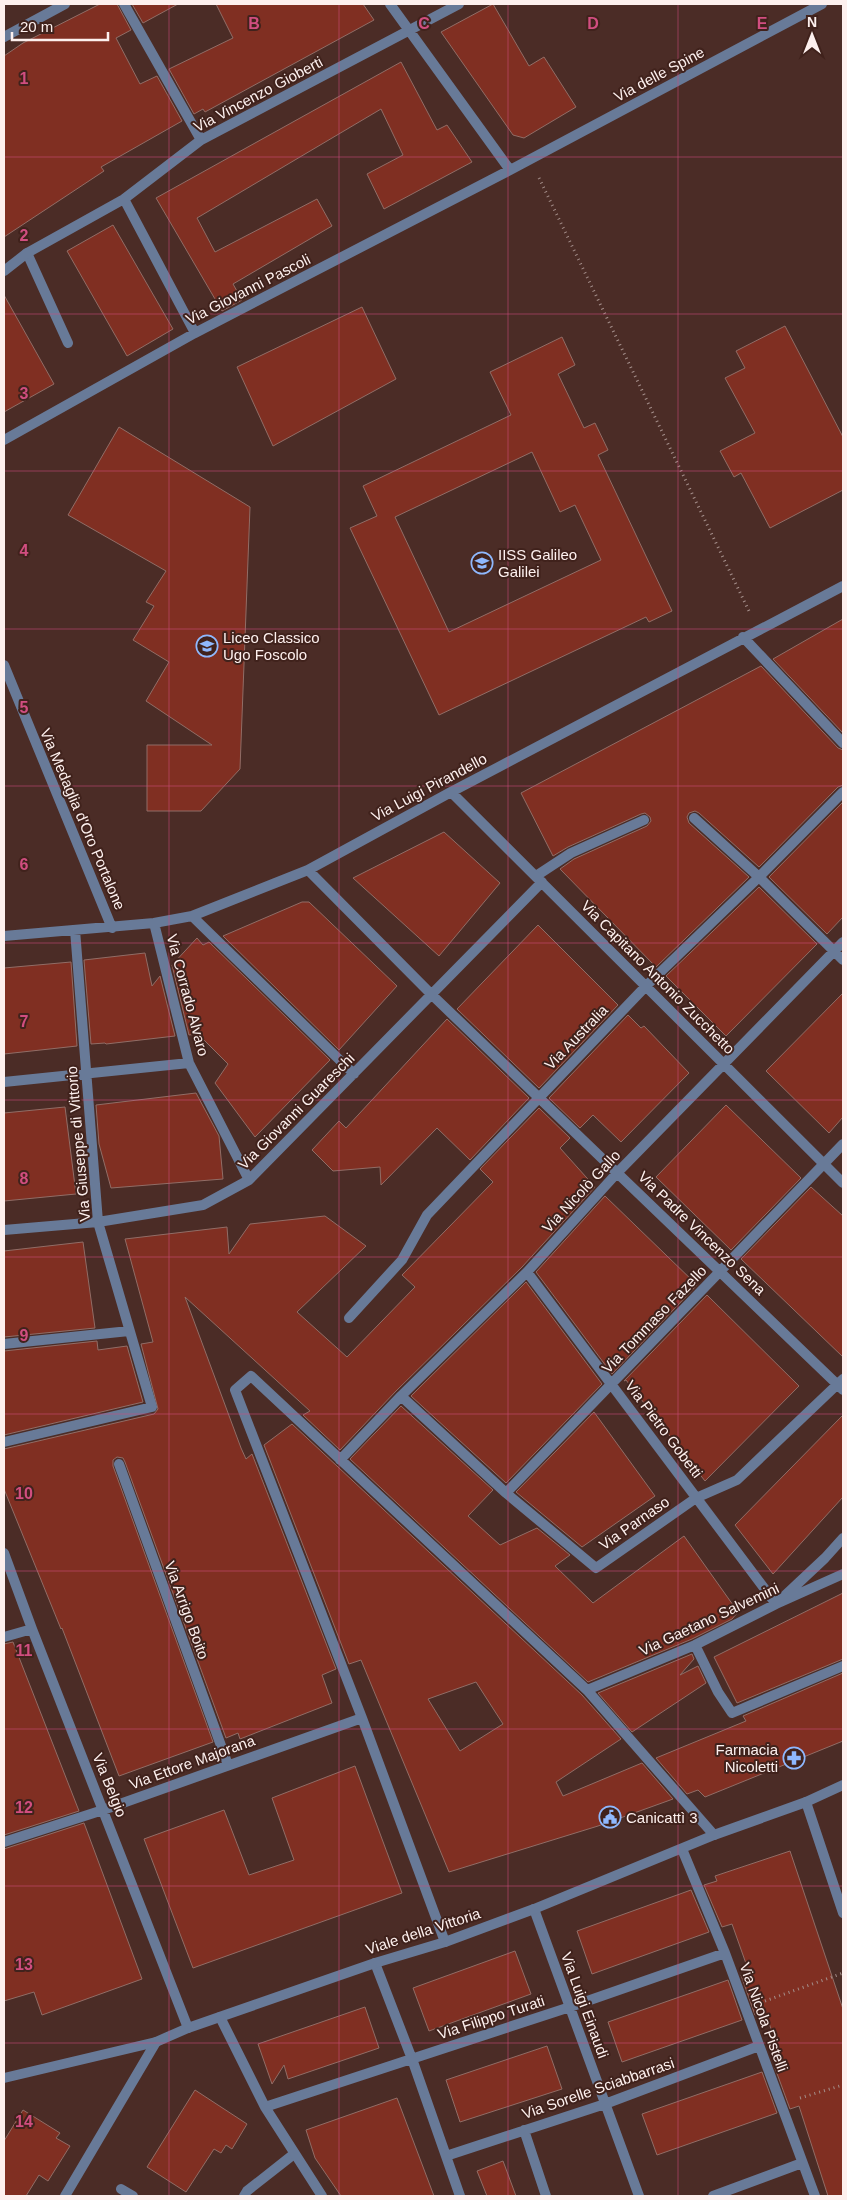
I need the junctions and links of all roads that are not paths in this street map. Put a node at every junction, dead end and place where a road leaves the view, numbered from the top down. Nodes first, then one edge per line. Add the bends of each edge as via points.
1 (65, 4) edge
2 (124, 4) edge
3 (390, 4) edge
4 (459, 4) edge
5 (822, 4) edge
6 (408, 32) junction
7 (4, 37) edge
8 (201, 140) junction
9 (510, 170) junction
10 (124, 199) junction
11 (27, 253) junction
12 (4, 271) edge
13 (195, 333) junction
14 (68, 343) dead end
15 (4, 440) edge
16 (843, 586) edge
17 (743, 637) junction
18 (4, 666) edge
19 (843, 743) edge
20 (451, 792) junction
21 (843, 792) edge
22 (694, 818) dead end
23 (644, 820) dead end
24 (308, 870) junction
25 (759, 877) junction
26 (539, 879) junction
27 (192, 916) junction
28 (154, 924) junction
29 (112, 928) junction
30 (75, 930) junction
31 (4, 936) edge
32 (843, 942) edge
33 (834, 951) junction
34 (843, 960) edge
35 (646, 986) junction
36 (431, 994) junction
37 (189, 1063) junction
38 (724, 1064) junction
39 (87, 1073) junction
40 (354, 1074) junction
41 (4, 1082) edge
42 (538, 1097) junction
43 (843, 1144) edge
44 (824, 1164) junction
45 (618, 1173) junction
46 (249, 1180) junction
47 (843, 1183) edge
48 (98, 1222) junction
49 (4, 1230) edge
50 (527, 1272) junction
51 (720, 1272) junction
52 (349, 1318) dead end
53 (129, 1331) junction
54 (4, 1344) edge
55 (612, 1384) junction
56 (841, 1385) edge
57 (401, 1396) junction
58 (4, 1442) edge
59 (340, 1460) junction
60 (119, 1464) dead end
61 (506, 1493) junction
62 (696, 1498) junction
63 (843, 1538) edge
64 (4, 1553) edge
65 (843, 1574) edge
66 (776, 1604) junction
67 (32, 1629) junction
68 (4, 1637) edge
69 (695, 1645) junction
70 (843, 1666) edge
71 (587, 1690) junction
72 (362, 1718) junction
73 (228, 1765) junction
74 (843, 1785) edge
75 (806, 1802) junction
76 (104, 1810) junction
77 (714, 1835) junction
78 (4, 1842) edge
79 (682, 1849) junction
80 (534, 1909) junction
81 (843, 1913) edge
82 (445, 1942) junction
83 (725, 1953) junction
84 (375, 1963) junction
85 (570, 2007) junction
86 (220, 2017) junction
87 (188, 2028) junction
88 (156, 2042) junction
89 (759, 2046) junction
90 (412, 2059) junction
91 (4, 2078) edge
92 (605, 2104) junction
93 (265, 2107) junction
94 (524, 2130) junction
95 (294, 2154) junction
96 (446, 2156) junction
97 (802, 2163) junction
98 (121, 2189) dead end
99 (65, 2196) edge
100 (133, 2196) edge
101 (244, 2196) edge
102 (322, 2196) edge
103 (460, 2196) edge
104 (546, 2196) edge
105 (639, 2196) edge
106 (713, 2196) edge
107 (815, 2196) edge

1 - 7 street
2 - 8 street
3 - 6 street
4 - 6 street, Via Vincenzo Gioberti
5 - 9 street, Via delle Spine
6 - 8 street, Via Vincenzo Gioberti
6 - 9 street
8 - 10 street, Via Vincenzo Gioberti
9 - 13 street, Via Giovanni Pascoli
10 - 11 street, Via Vincenzo Gioberti
10 - 13 street
11 - 12 street, Via Vincenzo Gioberti
11 - 14 street
13 - 15 street, Via Giovanni Pascoli
16 - 17 street, Via Luigi Pirandello
17 - 19 street
17 - 20 street, Via Luigi Pirandello
18 - 29 street, Via Medaglia d'Oro Portalone
20 - 24 street, Via Luigi Pirandello
20 - 26 street, Via Capitano Antonio Zucchetto
21 - 25 street, Via Australia
22 - 25 street
23 - 26 street, Via Giovanni Guareschi via 571,853
24 - 27 street, Via Luigi Pirandello
24 - 36 street, Via Padre Vincenzo Sena
25 - 33 street
25 - 35 street, Via Australia
26 - 35 street, Via Capitano Antonio Zucchetto
26 - 36 street, Via Giovanni Guareschi
27 - 28 street, Via Luigi Pirandello
27 - 40 street
28 - 29 street, Via Luigi Pirandello
28 - 37 street, Via Corrado Alvaro
29 - 30 street, Via Luigi Pirandello
30 - 31 street, Via Luigi Pirandello
30 - 39 street, Via Giuseppe di Vittorio
32 - 33 street, Via Nicolò Gallo
33 - 34 street
33 - 38 street, Via Nicolò Gallo
35 - 38 street, Via Capitano Antonio Zucchetto
35 - 42 street, Via Australia
36 - 40 street, Via Giovanni Guareschi
36 - 42 street, Via Padre Vincenzo Sena
37 - 39 street
37 - 46 street, Via Corrado Alvaro
38 - 44 street, Via Capitano Antonio Zucchetto
38 - 45 street, Via Nicolò Gallo
39 - 41 street
39 - 48 street, Via Giuseppe di Vittorio
40 - 46 street, Via Giovanni Guareschi
42 - 45 street, Via Padre Vincenzo Sena
42 - 52 street, Via Australia via 427,1215 402,1260
43 - 44 street, Via Tommaso Fazello
44 - 47 street, Via Capitano Antonio Zucchetto
44 - 51 street, Via Tommaso Fazello
45 - 50 street, Via Nicolò Gallo
45 - 51 street, Via Padre Vincenzo Sena
46 - 48 street, Via Giovanni Guareschi via 203,1205
48 - 49 street, Via Giovanni Guareschi
48 - 53 street, Via Giuseppe di Vittorio
50 - 55 street, Via Pietro Gobetti
50 - 57 street, Via Nicolò Gallo
51 - 55 street, Via Tommaso Fazello
51 - 56 street, Via Padre Vincenzo Sena
53 - 54 street
53 - 58 street, Via Giuseppe di Vittorio via 152,1407
55 - 61 street, Via Tommaso Fazello
55 - 62 street, Via Pietro Gobetti
56 - 62 street, Via Parnaso via 737,1480
57 - 59 street, Via Nicolò Gallo
57 - 61 street, Via Parnaso
59 - 71 street
59 - 72 street via 251,1376 235,1390
60 - 73 street, Via Arrigo Boito
61 - 62 street, Via Parnaso via 596,1568
62 - 66 street, Via Pietro Gobetti
63 - 66 street
64 - 67 street, Via Belgio
65 - 66 street, Via Gaetano Salvemini
66 - 69 street, Via Gaetano Salvemini
67 - 68 street
67 - 76 street, Via Belgio
69 - 70 street via 732,1713
69 - 71 street, Via Gaetano Salvemini
71 - 77 street
72 - 73 street, Via Ettore Majorana
72 - 82 street
73 - 76 street, Via Ettore Majorana
74 - 75 street, Viale della Vittoria
75 - 77 street, Viale della Vittoria
75 - 81 street
76 - 78 street, Via Ettore Majorana
76 - 87 street, Via Belgio
77 - 79 street, Viale della Vittoria
79 - 80 street, Viale della Vittoria
79 - 83 street, Via Nicola Pistelli
80 - 82 street, Viale della Vittoria
80 - 85 street, Via Luigi Einaudi
82 - 84 street, Viale della Vittoria
83 - 85 street, Via Filippo Turati
83 - 89 street, Via Nicola Pistelli
84 - 86 street, Viale della Vittoria
84 - 90 street
85 - 90 street, Via Filippo Turati
85 - 92 street, Via Luigi Einaudi
86 - 87 street, Viale della Vittoria
86 - 93 street
87 - 88 street, Viale della Vittoria
88 - 91 street, Viale della Vittoria
88 - 99 street
89 - 92 street, Via Sorelle Sciabbarrasi
89 - 97 street, Via Nicola Pistelli
90 - 93 street, Via Filippo Turati
90 - 96 street
92 - 94 street, Via Sorelle Sciabbarrasi
92 - 105 street, Via Luigi Einaudi
93 - 95 street
94 - 96 street, Via Sorelle Sciabbarrasi
94 - 104 street
95 - 101 street
95 - 102 street
96 - 103 street
97 - 106 street
97 - 107 street, Via Nicola Pistelli
98 - 100 street

